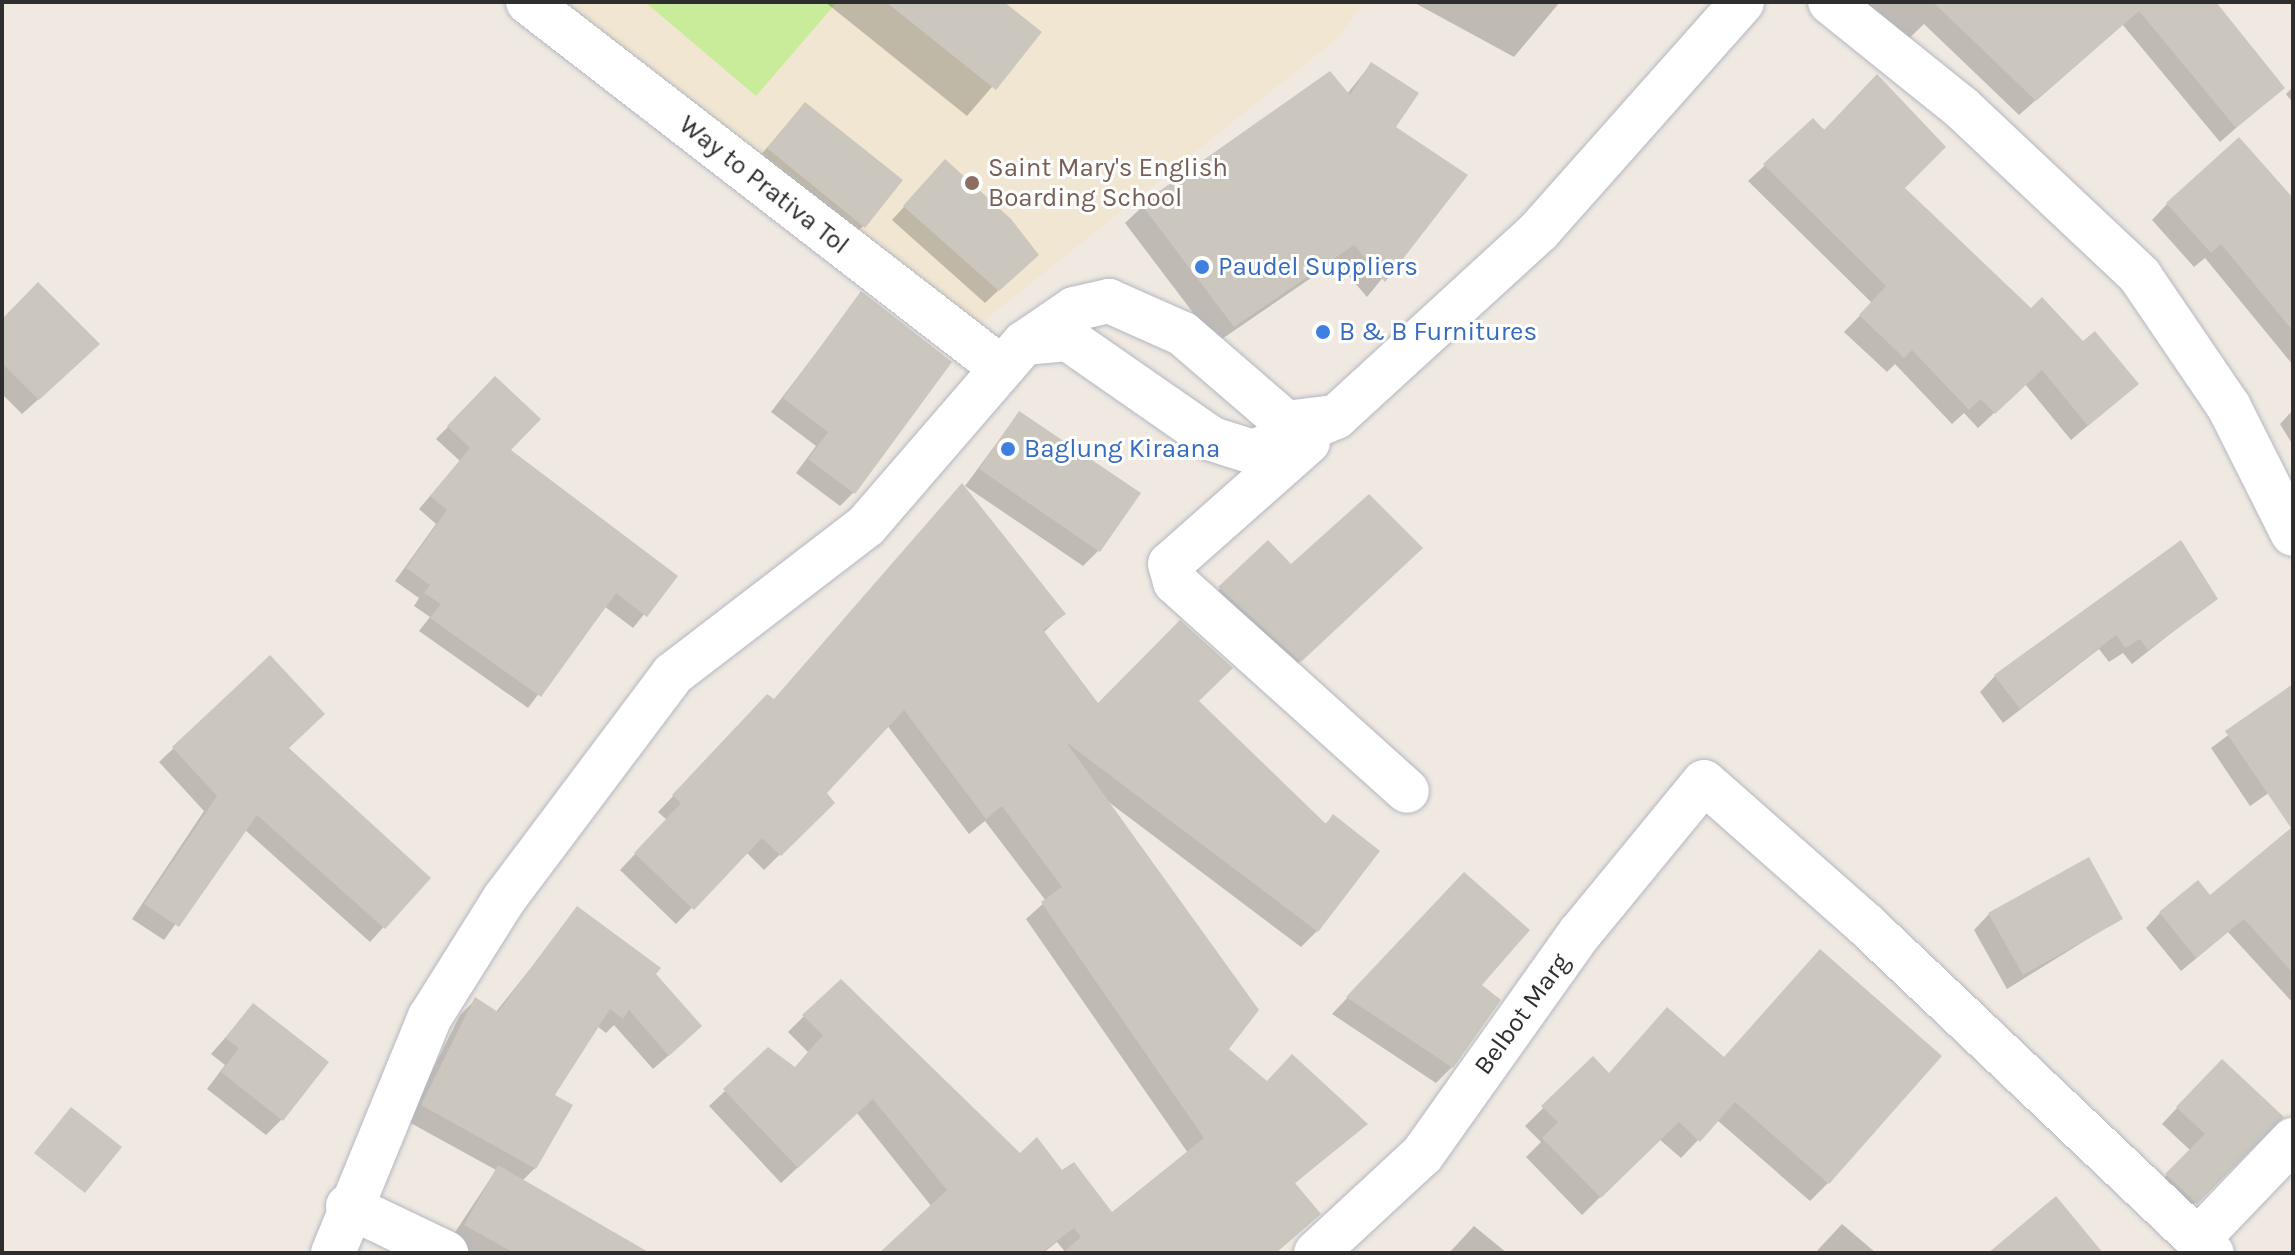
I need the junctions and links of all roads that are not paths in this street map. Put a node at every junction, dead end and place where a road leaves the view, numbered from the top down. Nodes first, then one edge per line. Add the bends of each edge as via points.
1 (528, 2) edge
2 (1742, 2) edge
3 (1830, 2) edge
4 (1012, 355) junction
5 (1336, 417) junction
6 (2293, 534) edge
7 (1407, 791) dead end
8 (2293, 1140) edge
9 (348, 1206) junction
10 (2204, 1246) edge
11 (333, 1253) edge
12 (446, 1253) edge
13 (1316, 1253) edge

1 - 4 street, Way to Prativa Tol
2 - 5 street via 1539,231
3 - 6 street via 1962,108 2140,276 2229,407
4 - 5 street via 1068,339 1212,439 1253,452
4 - 5 street via 1074,309 1109,301 1183,334 1286,423
4 - 9 street via 866,526 673,674 504,899 430,1017
5 - 7 street via 1170,564 1175,582
8 - 10 street
9 - 11 street
9 - 12 street
10 - 13 street, Belbot Marg via 1723,793 1704,782 1580,933 1422,1155

